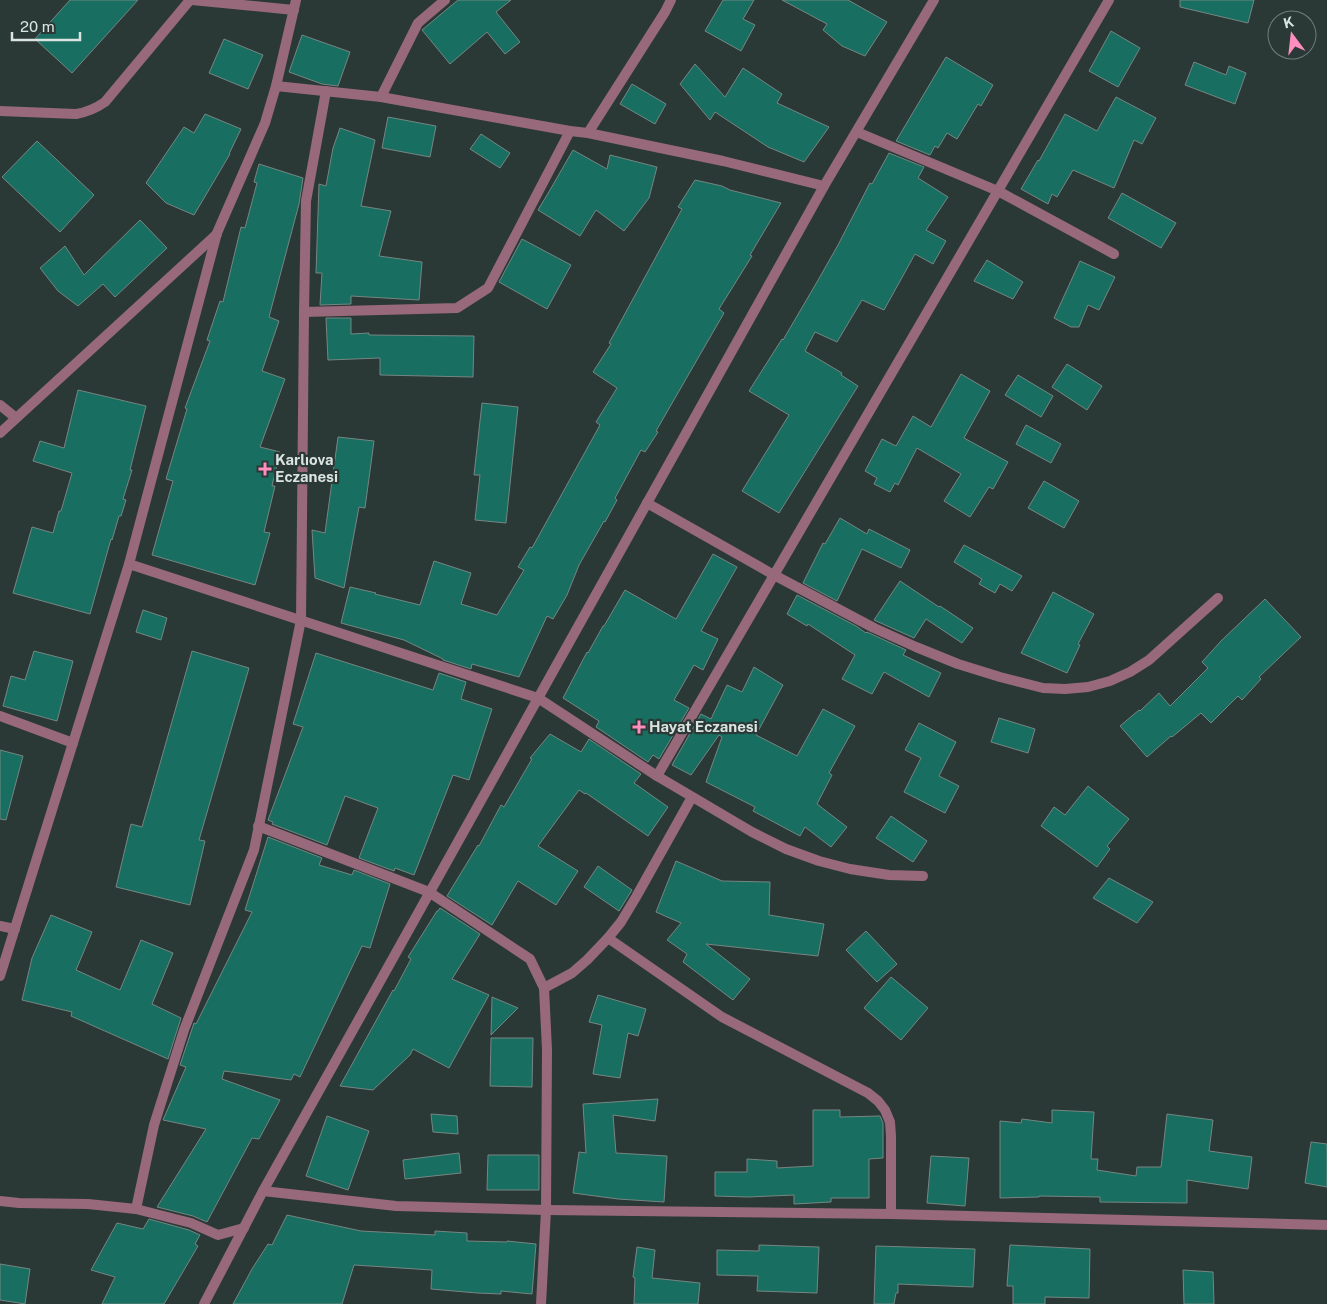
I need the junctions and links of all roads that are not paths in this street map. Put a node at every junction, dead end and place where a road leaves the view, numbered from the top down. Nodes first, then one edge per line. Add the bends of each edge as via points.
1 (191, 0) edge
2 (445, 0) edge
3 (671, 0) edge
4 (934, 0) edge
5 (1109, 0) edge
6 (295, 5) edge
7 (276, 86) junction
8 (326, 91) junction
9 (381, 97) junction
10 (0, 111) edge
11 (570, 131) junction
12 (588, 132) junction
13 (857, 132) junction
14 (824, 186) junction
15 (998, 191) junction
16 (217, 233) junction
17 (1114, 254) dead end
18 (304, 312) junction
19 (0, 405) edge
20 (16, 418) junction
21 (0, 433) edge
22 (647, 503) junction
23 (129, 564) junction
24 (774, 575) junction
25 (1218, 598) dead end
26 (301, 620) junction
27 (538, 698) junction
28 (0, 716) edge
29 (73, 743) junction
30 (657, 776) junction
31 (692, 797) junction
32 (258, 826) junction
33 (924, 876) dead end
34 (429, 892) junction
35 (0, 926) edge
36 (15, 929) junction
37 (608, 938) junction
38 (0, 976) edge
39 (544, 988) junction
40 (263, 1191) junction
41 (0, 1201) edge
42 (136, 1209) junction
43 (546, 1210) junction
44 (891, 1214) junction
45 (1327, 1225) edge
46 (244, 1228) junction
47 (204, 1304) edge
48 (541, 1304) edge

1 - 6 street
1 - 10 street via 96,109 76,114
2 - 9 street via 418,23
3 - 12 street
4 - 13 street
5 - 15 street
6 - 7 street
7 - 8 street
7 - 16 street via 265,123
8 - 9 street
8 - 18 street via 306,201
9 - 11 street
11 - 12 street
11 - 18 street via 488,288 457,308
12 - 14 street
13 - 14 street
13 - 15 street
14 - 22 street
15 - 17 street
15 - 24 street
16 - 20 street
16 - 23 street
18 - 26 street
19 - 20 street
20 - 21 street
22 - 24 street
22 - 27 street
23 - 26 street
23 - 29 street
24 - 25 street via 874,628 958,664 1043,688 1065,690 1110,681 1130,672 1149,660
24 - 30 street
26 - 27 street
26 - 32 street
27 - 30 street
27 - 34 street
28 - 29 street
29 - 36 street
30 - 31 street
31 - 33 street via 786,849 819,861 889,875
31 - 37 street via 636,897
32 - 34 street
32 - 42 street via 254,850 184,1030 154,1125
34 - 39 street via 530,960
34 - 40 street
35 - 36 street
36 - 38 street
37 - 39 street via 572,973
37 - 44 street via 722,1017 863,1090 878,1101 890,1122 892,1136
39 - 43 street
40 - 43 street via 396,1206
40 - 46 street
41 - 42 street
42 - 46 street via 191,1223 218,1235
43 - 44 street
43 - 48 street
44 - 45 street
46 - 47 street

